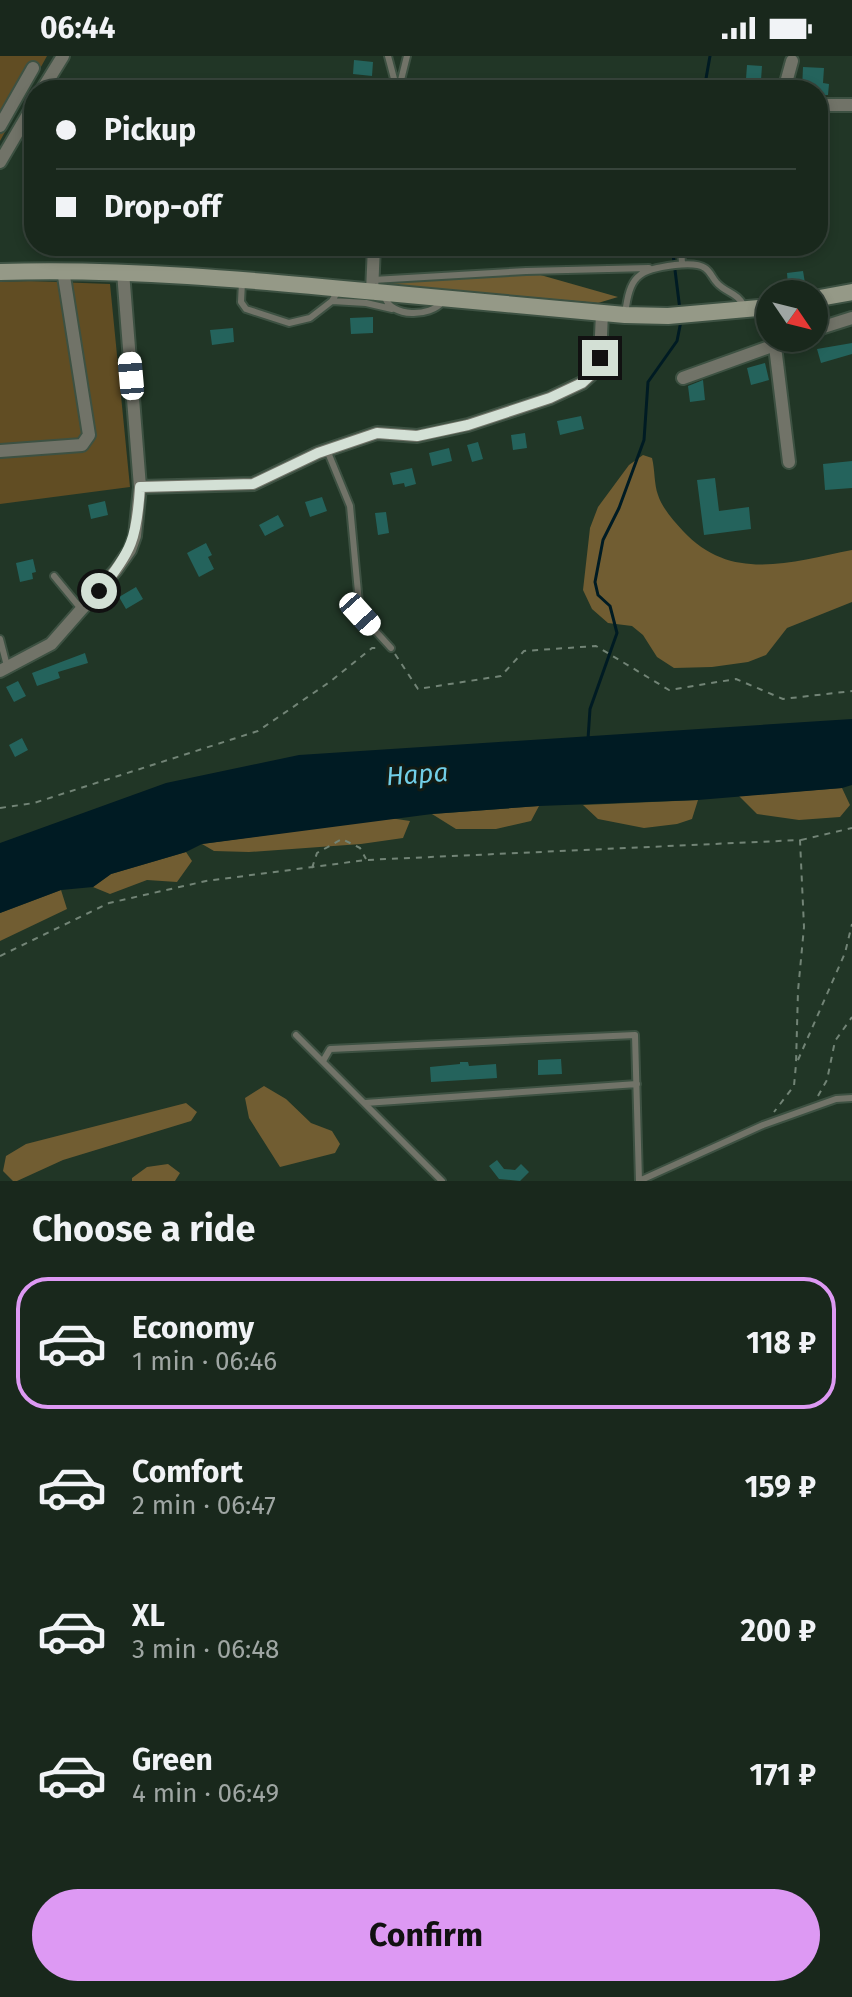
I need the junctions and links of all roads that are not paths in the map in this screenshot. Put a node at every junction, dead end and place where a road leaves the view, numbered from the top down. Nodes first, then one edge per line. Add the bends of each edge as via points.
1 (63, 56) edge
2 (388, 56) edge
3 (407, 56) edge
4 (792, 61) dead end
5 (33, 68) dead end
6 (26, 80) edge
7 (48, 80) edge
8 (395, 80) edge
9 (401, 80) edge
10 (787, 80) edge
11 (24, 84) edge
12 (828, 105) edge
13 (852, 105) edge
14 (24, 121) edge
15 (0, 126) edge
16 (0, 162) edge
17 (374, 256) edge
18 (682, 256) edge
19 (682, 264) junction
20 (649, 268) junction
21 (63, 270) junction
22 (0, 272) edge
23 (123, 272) junction
24 (243, 279) junction
25 (376, 288) junction
26 (852, 292) edge
27 (336, 295) junction
28 (828, 296) edge
29 (444, 299) junction
30 (392, 309) junction
31 (746, 310) junction
32 (756, 310) edge
33 (602, 313) junction
34 (625, 315) junction
35 (852, 318) edge
36 (828, 326) edge
37 (756, 349) edge
38 (775, 352) edge
39 (683, 378) dead end
40 (327, 450) junction
41 (0, 451) edge
42 (789, 462) dead end
43 (140, 487) junction
44 (54, 576) dead end
45 (83, 611) junction
46 (0, 639) edge
47 (391, 648) road end
48 (4, 670) edge
49 (296, 1035) dead end
50 (323, 1061) junction
51 (637, 1084) junction
52 (852, 1098) edge
53 (365, 1103) junction
54 (442, 1181) edge

1 - 7 street
2 - 8 lane
3 - 9 lane
4 - 10 street
5 - 6 street
11 - 15 street
12 - 13 street
14 - 16 street
17 - 25 street
18 - 19 lane
19 - 20 lane
19 - 31 lane via 706,269 740,297
20 - 25 lane via 526,271
20 - 34 lane via 629,288
21 - 22 main road
21 - 23 main road
21 - 41 street via 89,435 82,445
23 - 24 main road
23 - 43 street
24 - 27 main road
24 - 27 lane via 241,302 246,309 289,323 310,318
25 - 27 main road
25 - 29 main road
25 - 30 lane
26 - 28 main road
27 - 30 lane
29 - 30 lane via 436,309 423,312
29 - 33 main road
31 - 32 main road
31 - 34 main road
33 - 34 main road
33 - 40 street via 600,358 582,383 468,425 417,436 377,433
35 - 36 street
37 - 39 street
38 - 42 street
40 - 43 street via 253,484
40 - 47 lane via 350,506 360,614
43 - 45 street via 130,550
44 - 45 lane
45 - 48 street via 51,644
46 - 48 lane
49 - 50 lane
50 - 51 lane via 330,1049 635,1035
50 - 53 lane
51 - 52 lane via 639,1181 763,1125
51 - 53 lane
53 - 54 lane

